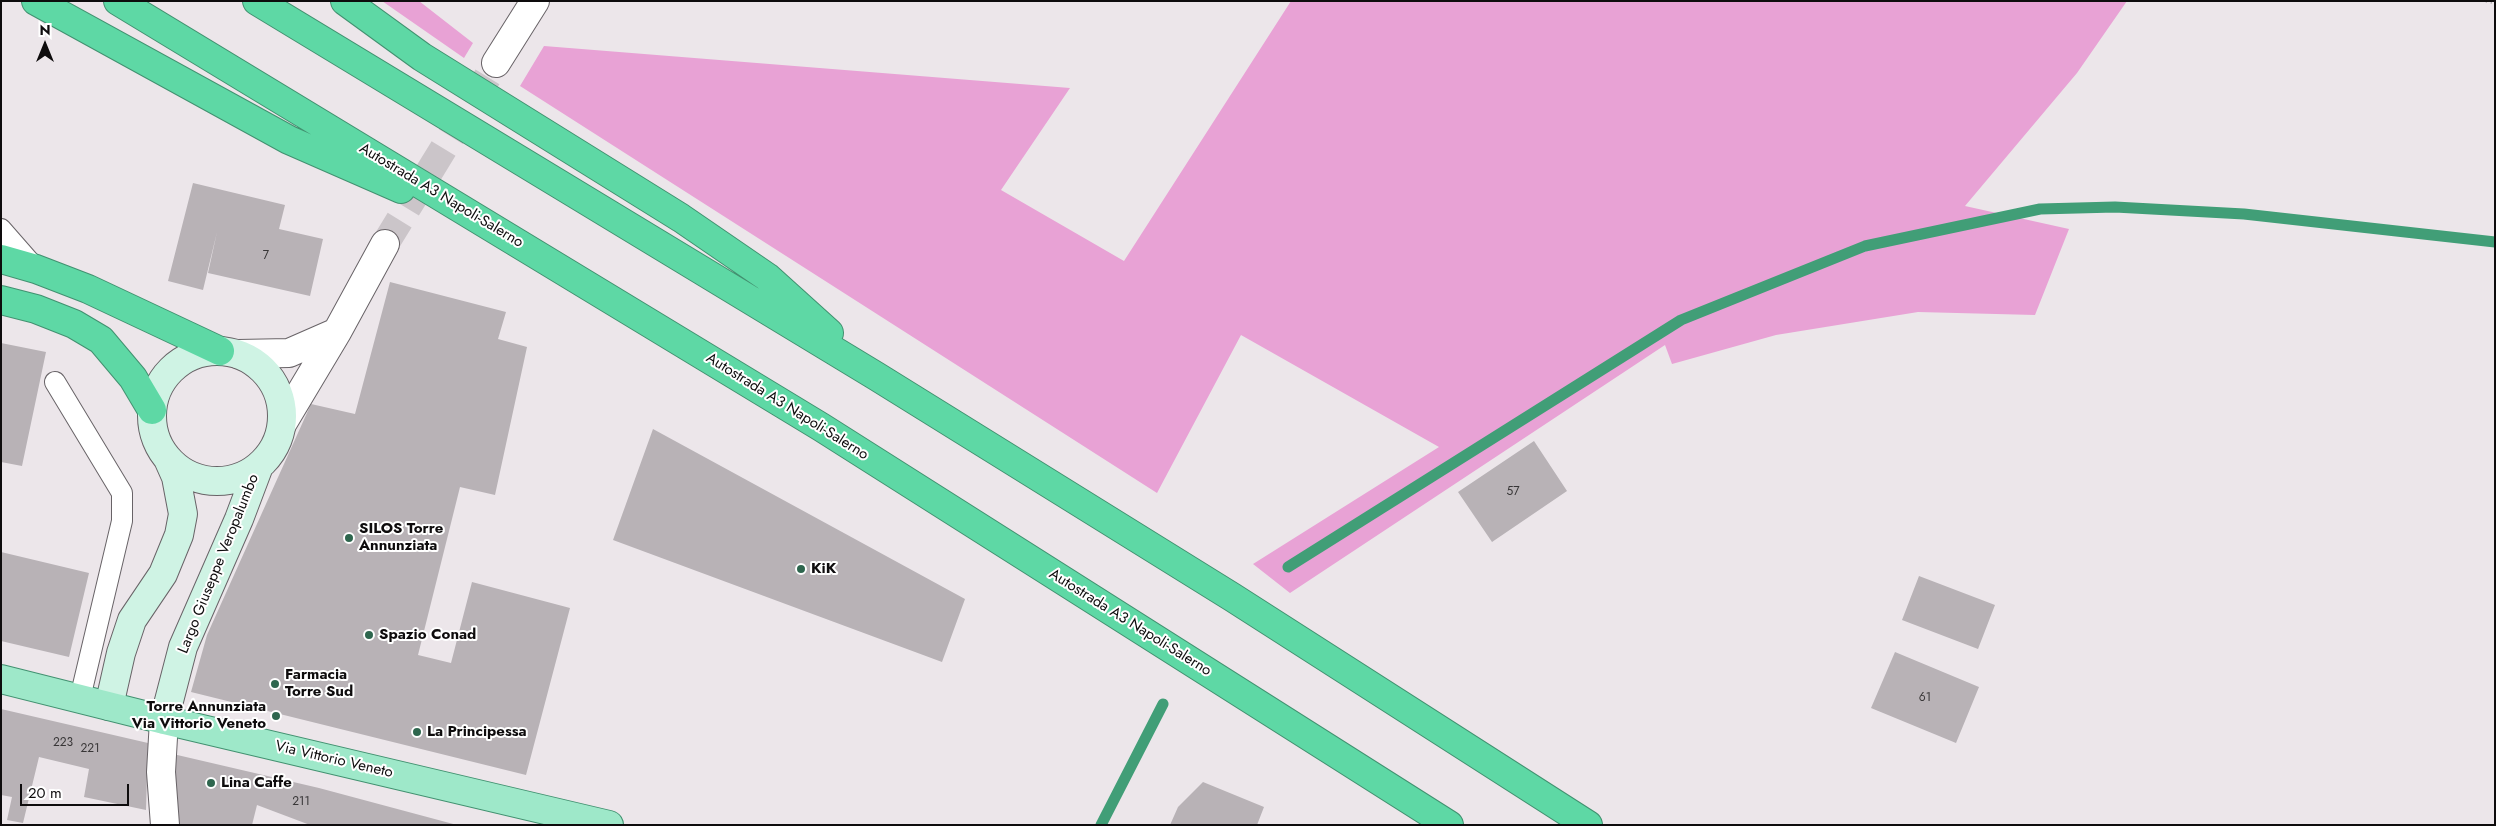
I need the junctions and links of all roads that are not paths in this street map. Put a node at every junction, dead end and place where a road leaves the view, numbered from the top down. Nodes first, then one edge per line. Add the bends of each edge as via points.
1 (36, 1) edge
2 (118, 1) edge
3 (257, 1) edge
4 (345, 1) edge
5 (535, 1) edge
6 (496, 63) tunnel mouth
7 (1, 229) edge
8 (503, 234) junction
9 (384, 244) tunnel mouth
10 (1, 259) edge
11 (36, 269) junction
12 (1, 300) edge
13 (338, 332) junction
14 (229, 353) junction
15 (876, 376) junction
16 (55, 382) dead end
17 (152, 410) junction
18 (282, 424) junction
19 (168, 459) junction
20 (259, 466) junction
21 (1, 679) edge
22 (80, 698) junction
23 (109, 706) junction
24 (164, 720) junction
25 (165, 825) edge
26 (608, 825) edge
27 (1449, 825) edge
28 (1588, 825) edge

1 - 8 highway via 290,140
2 - 8 highway, Autostrada A3 Napoli-Salerno
3 - 15 highway
4 - 15 highway via 422,57 681,218 767,277
5 - 6 street
7 - 11 lane
8 - 27 highway, Autostrada A3 Napoli-Salerno via 830,432
9 - 13 street
10 - 11 highway
11 - 14 highway
12 - 17 highway via 74,324 101,340 133,378
13 - 14 street, Largo Giuseppe Veropalumbo via 289,353
13 - 18 street, Largo Giuseppe Veropalumbo
14 - 17 main road, Largo Giuseppe Veropalumbo via 203,353 184,360 168,373 157,390
14 - 18 main road, Largo Giuseppe Veropalumbo via 254,362 267,374 277,389 282,406
15 - 28 highway via 1240,602
16 - 22 lane via 122,493 122,521
17 - 19 main road, Largo Giuseppe Veropalumbo via 153,428
18 - 20 main road, Largo Giuseppe Veropalumbo via 270,454
19 - 20 main road, Largo Giuseppe Veropalumbo via 181,470 213,481 245,475
19 - 23 main road, Largo Giuseppe Veropalumbo via 176,477 182,514 179,535 163,574 132,620
20 - 24 main road, Largo Giuseppe Veropalumbo via 182,647
21 - 22 main road, Via Vittorio Veneto
22 - 23 main road, Via Vittorio Veneto
23 - 24 main road, Via Vittorio Veneto
24 - 25 street via 161,772
24 - 26 main road, Via Vittorio Veneto

